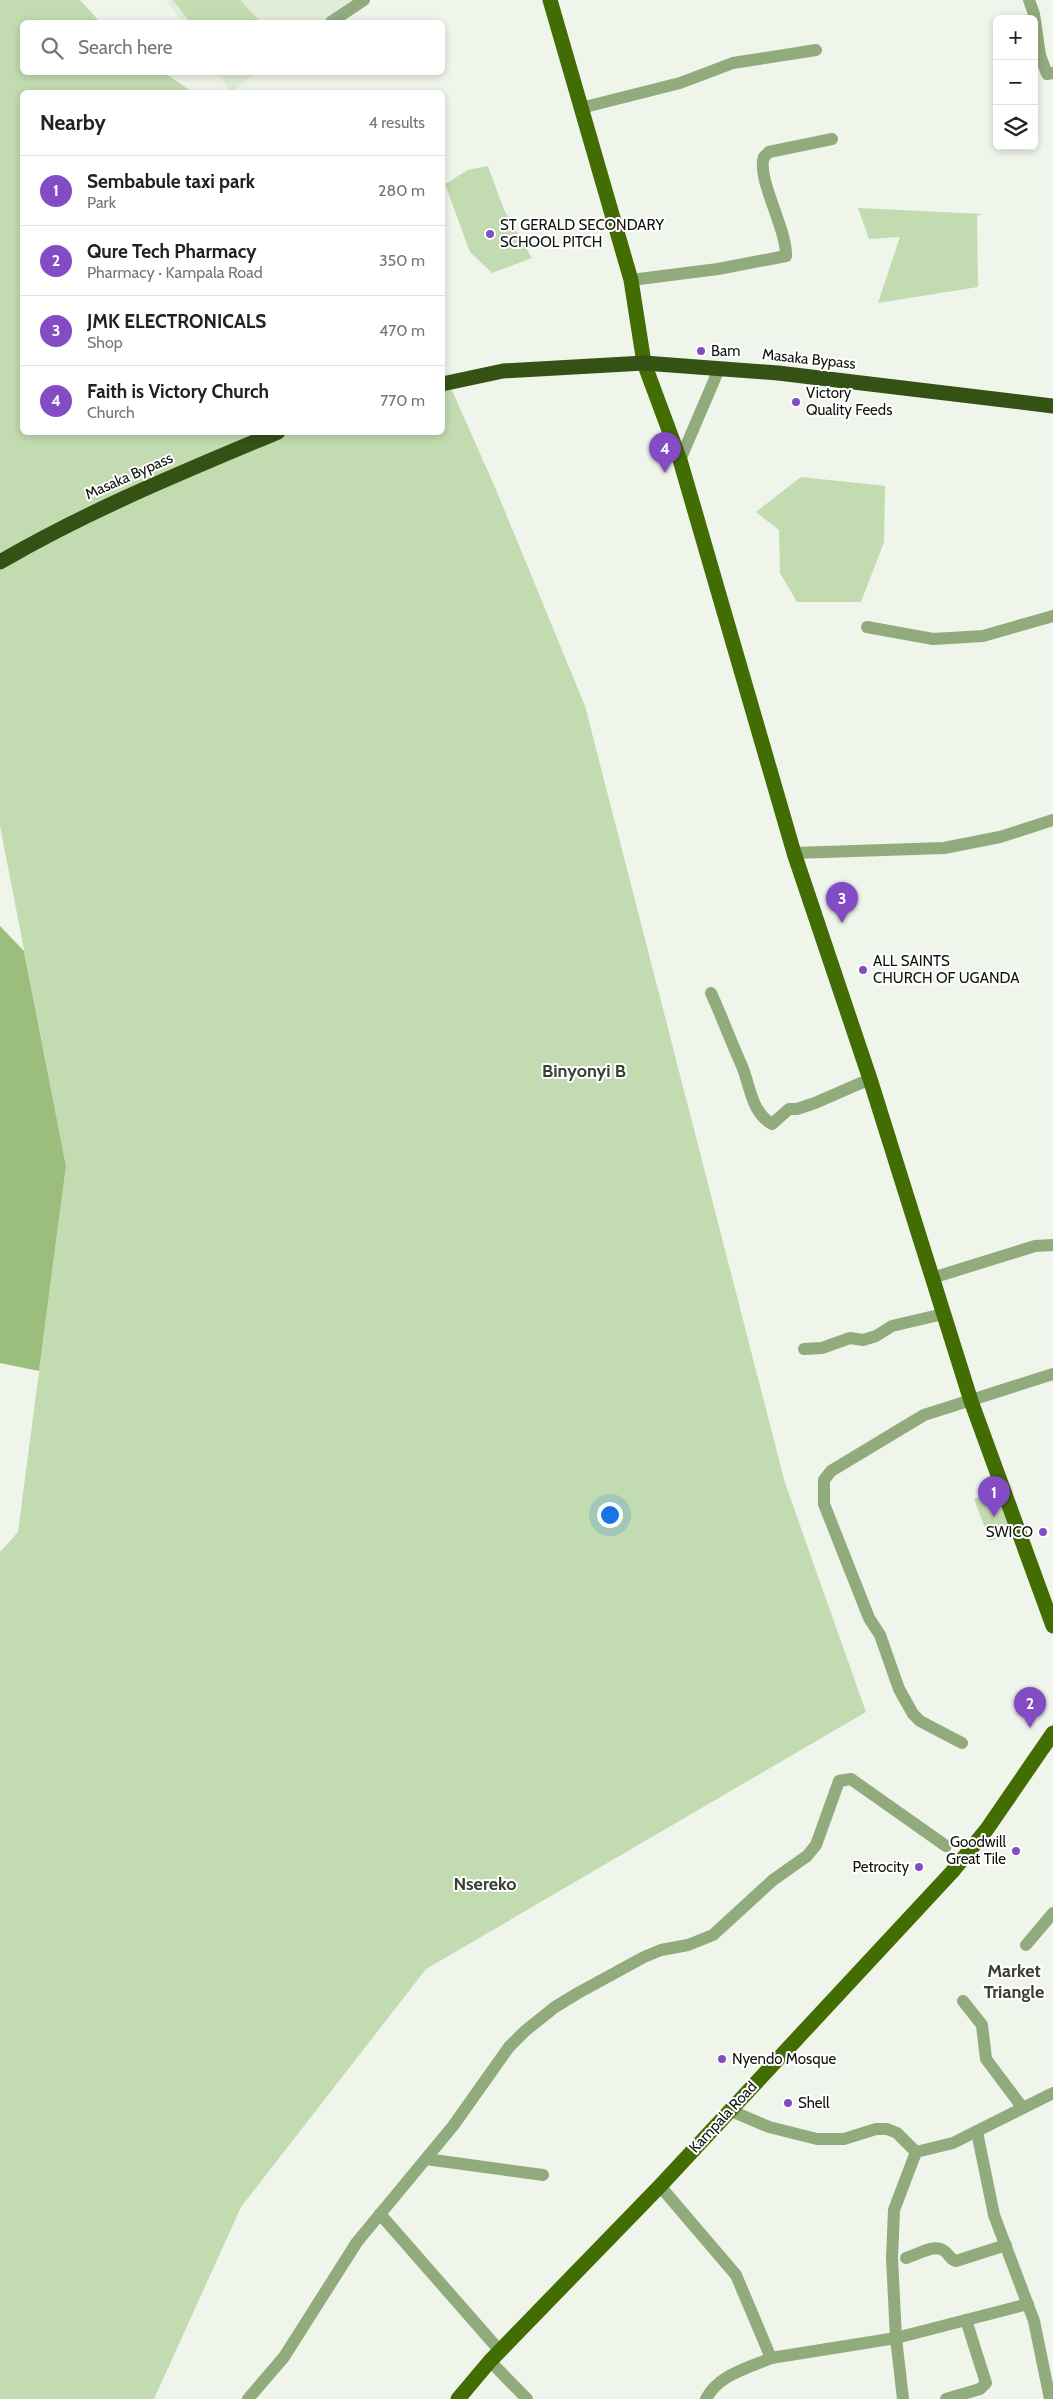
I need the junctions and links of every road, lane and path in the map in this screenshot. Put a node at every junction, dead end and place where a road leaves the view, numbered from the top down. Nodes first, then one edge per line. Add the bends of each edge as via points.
1 (364, 0) edge
2 (550, 0) edge
3 (1029, 0) edge
4 (334, 20) edge
5 (816, 50) dead end
6 (1053, 73) edge
7 (581, 108) junction
8 (832, 139) dead end
9 (631, 280) junction
10 (644, 363) junction
11 (719, 369) junction
12 (445, 383) edge
13 (1053, 406) edge
14 (271, 435) edge
15 (680, 460) junction
16 (0, 562) edge
17 (1053, 616) edge
18 (867, 627) dead end
19 (1053, 820) edge
20 (794, 853) junction
21 (711, 994) dead end
22 (870, 1079) junction
23 (1053, 1245) edge
24 (932, 1278) junction
25 (943, 1314) junction
26 (804, 1349) dead end
27 (1053, 1374) edge
28 (971, 1401) junction
29 (1053, 1626) edge
30 (1053, 1733) edge
31 (962, 1743) dead end
32 (946, 1846) dead end
33 (1053, 1913) edge
34 (1026, 1945) dead end
35 (963, 2001) dead end
36 (1053, 2093) edge
37 (1022, 2107) junction
38 (729, 2110) junction
39 (977, 2132) junction
40 (916, 2152) junction
41 (426, 2159) junction
42 (543, 2176) dead end
43 (660, 2186) junction
44 (380, 2214) junction
45 (1006, 2245) junction
46 (906, 2258) dead end
47 (1028, 2304) junction
48 (966, 2320) junction
49 (896, 2338) junction
50 (495, 2356) junction
51 (771, 2358) junction
52 (248, 2399) edge
53 (458, 2399) edge
54 (527, 2399) edge
55 (706, 2399) edge
56 (903, 2399) edge
57 (946, 2399) edge
58 (1050, 2399) edge

1 - 4 street
2 - 7 main road
3 - 6 street via 1040,55 1047,74
5 - 7 street via 733,64 680,83
7 - 9 main road
8 - 9 street via 769,152 764,156 762,168 780,223 786,256
9 - 10 main road
10 - 11 highway, Masaka Bypass
10 - 12 highway, Masaka Bypass via 503,371
10 - 15 main road
11 - 13 highway, Masaka Bypass via 918,388
11 - 15 street
14 - 16 highway, Masaka Bypass via 97,510
15 - 20 main road
17 - 18 street via 983,636 917,638
19 - 20 street via 1000,837 944,848
20 - 22 main road
21 - 22 street via 728,1029 731,1046 753,1100 764,1119 772,1124 789,1109 815,1103
22 - 24 main road
23 - 24 street via 1035,1246
24 - 25 main road
25 - 26 street via 892,1326 863,1340 850,1338 822,1348
25 - 28 main road
27 - 28 street
28 - 29 main road
28 - 31 street via 913,1420 831,1471 824,1480 822,1491 824,1504 869,1618 880,1635 899,1689 920,1721
30 - 38 main road, Kampala Road via 987,1829 952,1872
32 - 41 street via 851,1779 839,1782 816,1845 807,1856 773,1880 713,1935 644,1957 555,2007 525,2030
33 - 34 street
35 - 37 street via 982,2025 986,2059
36 - 37 street
37 - 39 street
38 - 40 street via 768,2128 817,2140 844,2139 887,2129 897,2133
38 - 43 main road, Kampala Road
39 - 40 street via 953,2143
39 - 45 street via 994,2215
40 - 49 street via 894,2210 892,2258
41 - 42 street
41 - 44 street
43 - 50 main road, Kampala Road
43 - 51 street via 736,2276
44 - 50 street
44 - 52 street via 335,2274 284,2356
45 - 46 street via 956,2261 938,2248
45 - 47 street
47 - 48 street
47 - 58 street
48 - 49 street
48 - 57 street via 986,2383 980,2389
49 - 51 street
49 - 56 street
50 - 53 main road, Kampala Road
50 - 54 street
51 - 55 street via 719,2381

